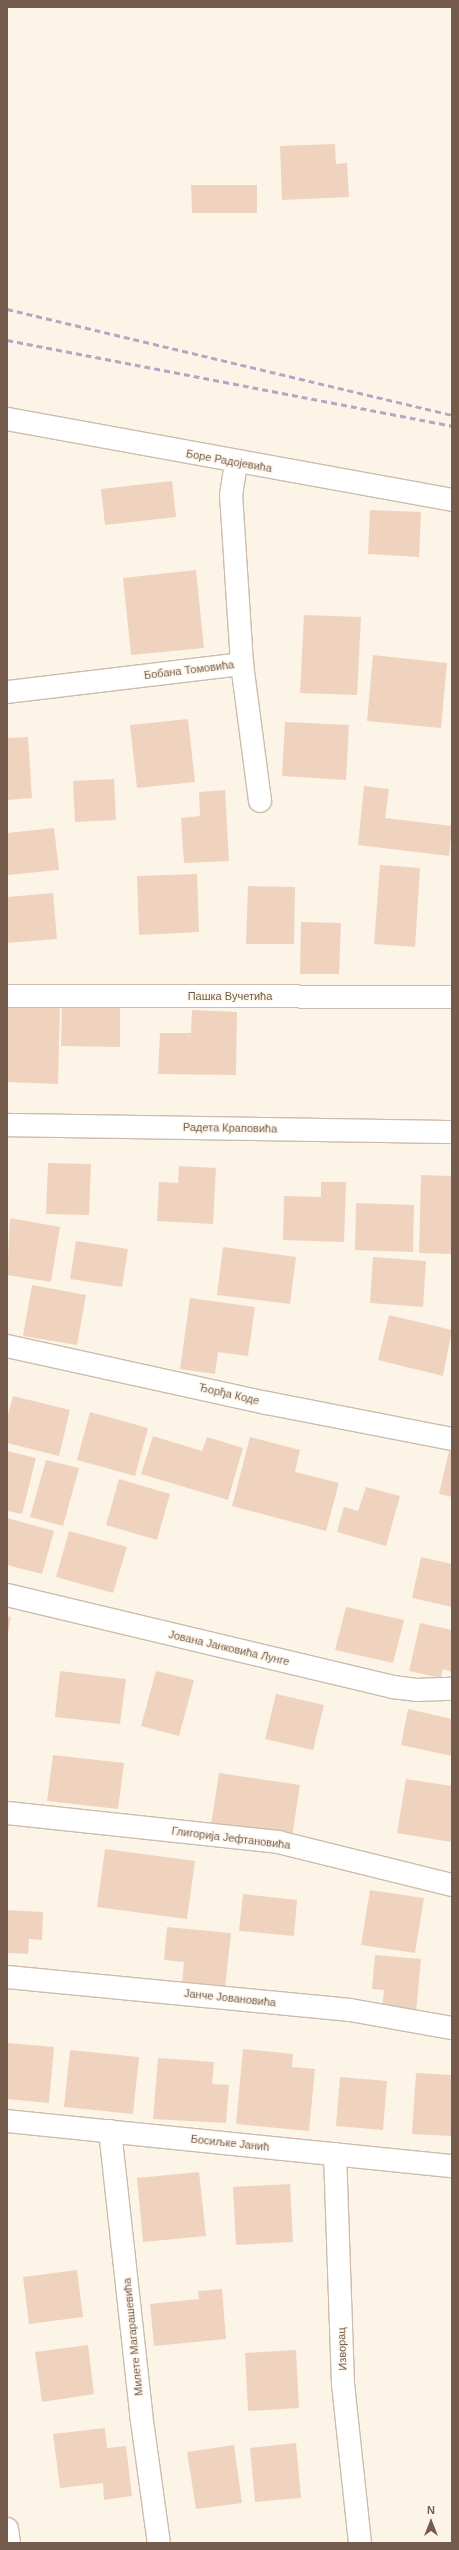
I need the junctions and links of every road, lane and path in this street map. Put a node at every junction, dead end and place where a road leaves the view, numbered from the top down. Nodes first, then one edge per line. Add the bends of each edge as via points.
1 (7, 419) edge
2 (236, 462) junction
3 (452, 500) edge
4 (242, 664) junction
5 (7, 692) edge
6 (260, 801) dead end
7 (7, 996) edge
8 (452, 997) edge
9 (7, 1125) edge
10 (452, 1132) edge
11 (7, 1346) edge
12 (452, 1439) edge
13 (7, 1595) edge
14 (452, 1689) edge
15 (7, 1813) edge
16 (452, 1885) edge
17 (7, 1976) edge
18 (452, 2028) edge
19 (7, 2121) edge
20 (110, 2131) junction
21 (335, 2154) junction
22 (452, 2166) edge
23 (7, 2529) edge
24 (9, 2543) edge
25 (158, 2543) edge
26 (360, 2543) edge

1 - 2 street, Боре Радојевића
2 - 3 street, Боре Радојевића
2 - 4 street, Бобана Томовића via 231,495
4 - 5 street, Бобана Томовића
4 - 6 street
7 - 8 street, Пашка Вучетића
9 - 10 street, Радета Краповића
11 - 12 street, Ђорђа Коде via 267,1403
13 - 14 street, Јована Јанковића Лунге via 393,1687 416,1690
15 - 16 street, Глигорија Јефтановића via 278,1842
17 - 18 street, Јанче Јовановића via 350,2010
19 - 20 street, Босиљке Јанић
20 - 21 street, Босиљке Јанић
20 - 25 street, Милете Магарашевића
21 - 22 street, Босиљке Јанић
21 - 26 street, Изворац via 343,2384
23 - 24 street

